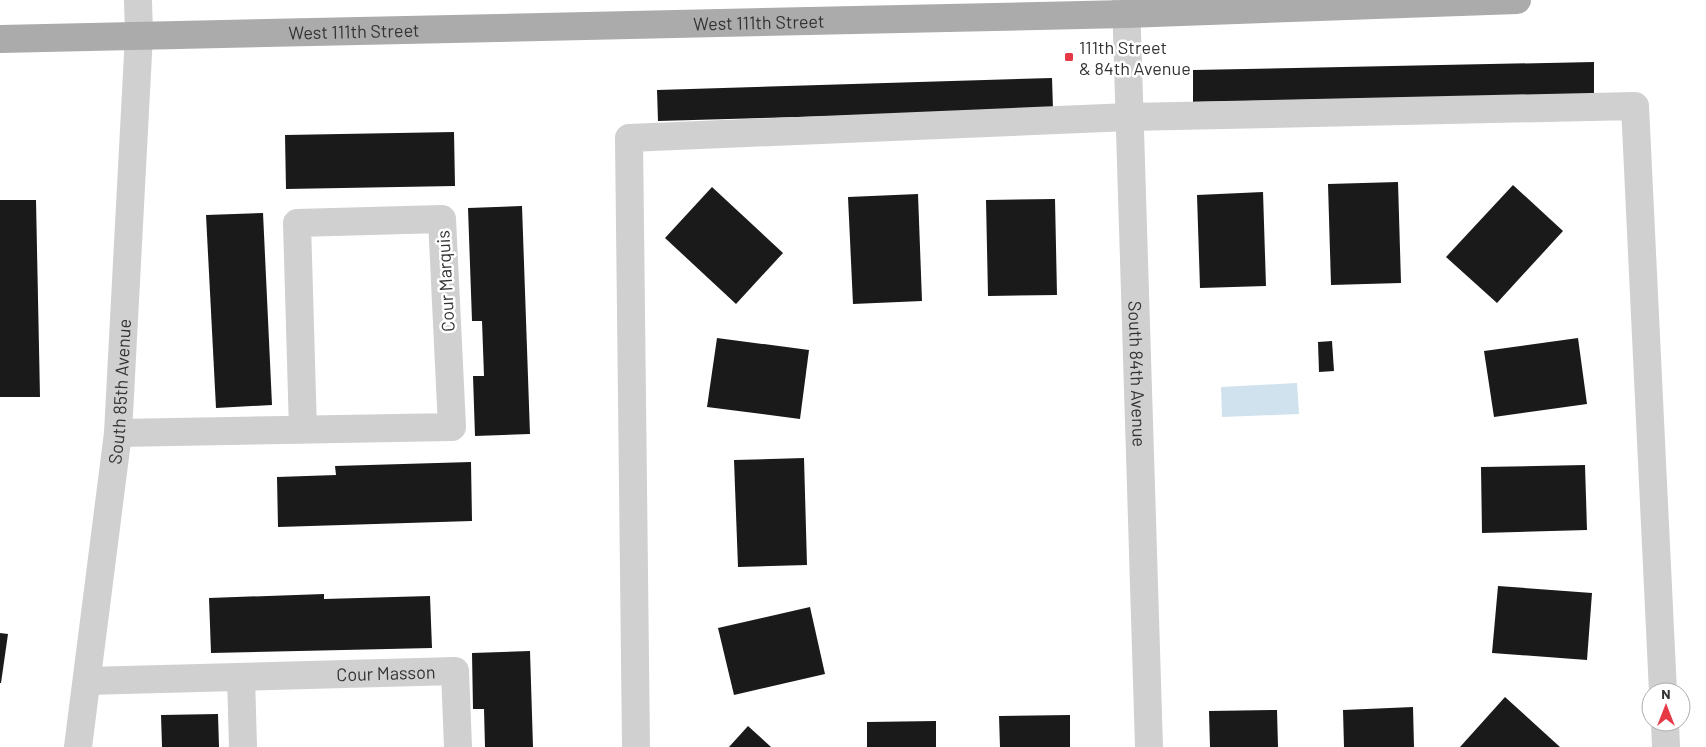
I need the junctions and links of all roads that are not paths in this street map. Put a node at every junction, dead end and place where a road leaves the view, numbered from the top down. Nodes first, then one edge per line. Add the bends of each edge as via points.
1 (138, 0) edge
2 (1517, 0) edge
3 (1126, 7) edge
4 (139, 35) junction
5 (0, 39) edge
6 (1129, 117) junction
7 (303, 430) junction
8 (118, 433) junction
9 (241, 677) junction
10 (87, 681) junction
11 (1663, 682) edge
12 (1665, 732) edge
13 (78, 747) edge
14 (243, 747) edge
15 (458, 747) edge
16 (636, 747) edge
17 (1149, 747) edge
18 (1666, 747) edge

1 - 4 street, South 85th Avenue
2 - 3 main road, West 111th Street
3 - 4 main road, West 111th Street
3 - 6 street, South 84th Avenue
4 - 5 main road, West 111th Street
4 - 8 street, South 85th Avenue
6 - 11 street via 1635,106
6 - 16 street via 629,138
6 - 17 street, South 84th Avenue
7 - 7 street, Cour Marquis via 297,223 442,219 452,428
7 - 8 street, Cour Marquis
8 - 10 street, South 85th Avenue
9 - 10 street, Cour Masson
9 - 14 street
9 - 15 street, Cour Masson via 455,671
10 - 13 street, South 85th Avenue
12 - 18 street

